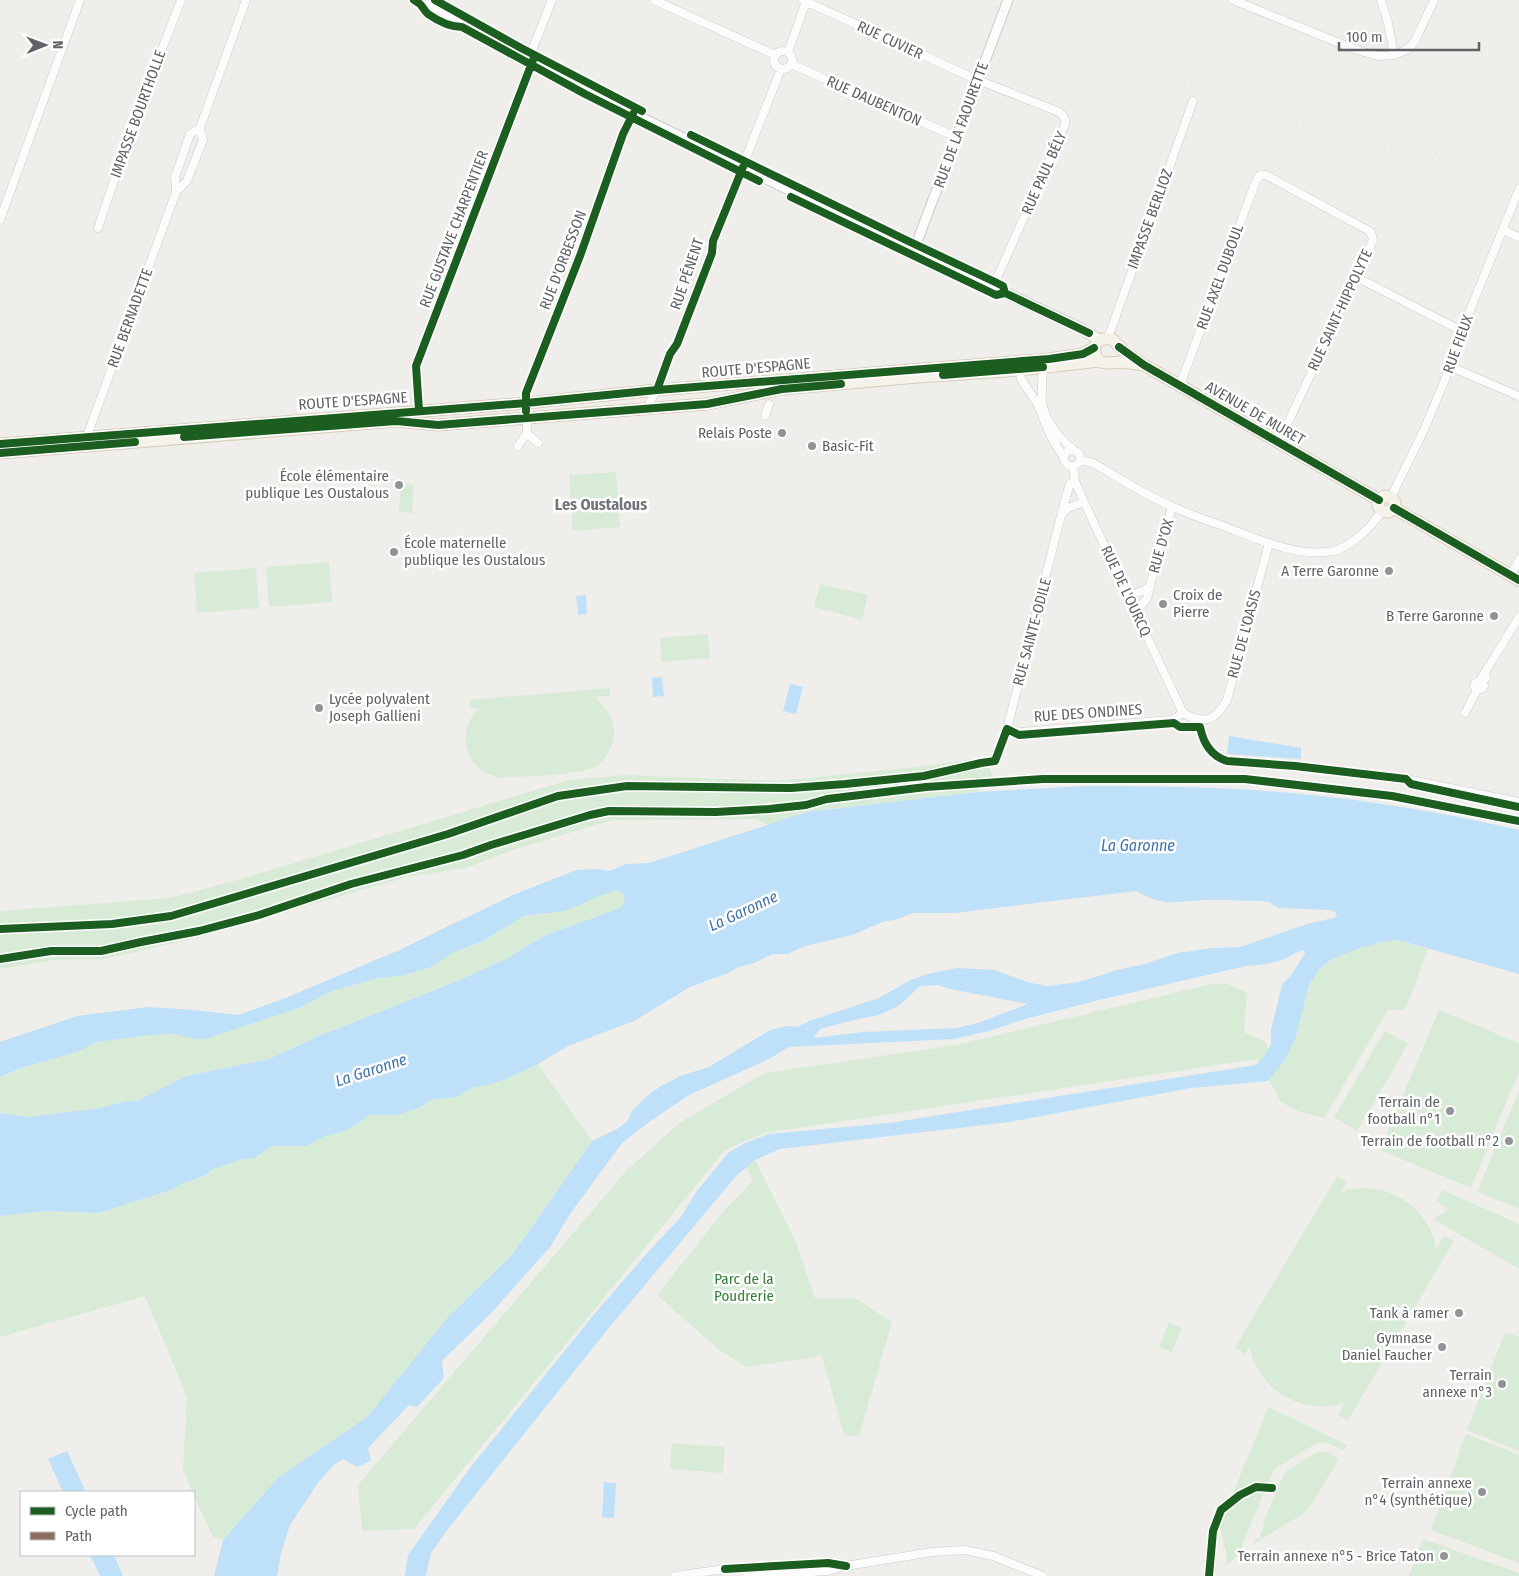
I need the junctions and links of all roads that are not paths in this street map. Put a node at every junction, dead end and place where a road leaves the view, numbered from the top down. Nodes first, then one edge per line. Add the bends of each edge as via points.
1 (80, 0) edge
2 (181, 0) edge
3 (246, 0) edge
4 (424, 0) edge
5 (552, 0) edge
6 (654, 0) edge
7 (1008, 0) edge
8 (1233, 0) edge
9 (1381, 0) edge
10 (1434, 0) edge
11 (805, 1) edge
12 (788, 52) junction
13 (774, 55) junction
14 (1394, 55) junction
15 (531, 59) junction
16 (792, 64) junction
17 (781, 69) junction
18 (978, 80) junction
19 (1194, 102) dead end
20 (633, 114) junction
21 (200, 128) junction
22 (956, 137) junction
23 (742, 167) junction
24 (1266, 175) joint
25 (1519, 189) edge
26 (176, 192) junction
27 (0, 220) edge
28 (98, 228) dead end
29 (1503, 230) junction
30 (1519, 237) edge
31 (914, 250) junction
32 (1360, 279) dead end
33 (993, 287) junction
34 (1462, 331) junction
35 (1101, 342) junction
36 (1119, 347) junction
37 (1099, 361) junction
38 (1112, 362) junction
39 (1041, 363) junction
40 (1021, 365) junction
41 (1144, 365) junction
42 (1449, 366) junction
43 (1180, 385) junction
44 (657, 390) junction
45 (1519, 396) edge
46 (526, 403) junction
47 (769, 404) dead end
48 (648, 408) junction
49 (419, 410) junction
50 (765, 416) dead end
51 (526, 418) junction
52 (526, 433) junction
53 (87, 441) junction
54 (1279, 442) junction
55 (538, 443) dead end
56 (0, 444) edge
57 (518, 446) dead end
58 (1074, 450) junction
59 (0, 453) edge
60 (1064, 456) junction
61 (1080, 460) junction
62 (1073, 467) junction
63 (1075, 481) junction
64 (1084, 502) junction
65 (1386, 504) junction
66 (1172, 507) junction
67 (1062, 514) junction
68 (1269, 543) junction
69 (1519, 560) edge
70 (1515, 578) edge
71 (1150, 585) junction
72 (1129, 596) junction
73 (1135, 610) junction
74 (1518, 616) edge
75 (1465, 713) dead end
76 (1183, 714) junction
77 (1210, 718) joint
78 (1007, 729) junction
79 (1000, 749) dead end
80 (1406, 779) dead end
81 (1519, 802) edge
82 (846, 1566) junction
83 (675, 1576) edge
84 (746, 1576) edge
85 (845, 1576) edge
86 (1043, 1576) edge

1 - 27 street
2 - 28 street, IMPASSE BOURTHOLLE
3 - 21 street, RUE BERNADETTE
4 - 15 main road
5 - 15 street, RUE GUSTAVE CHARPENTIER
6 - 13 street
7 - 18 street, RUE DE LA FAOURETTE
8 - 14 street via 1354,49 1378,56
9 - 14 street
10 - 14 street via 1415,41 1408,49
11 - 12 street
11 - 18 street, RUE CUVIER
12 - 13 street via 780,50
12 - 16 street
13 - 17 street via 774,64
15 - 20 main road
15 - 49 street, RUE GUSTAVE CHARPENTIER via 416,366
16 - 17 street
16 - 22 street, RUE DAUBENTON
17 - 23 street, RUE PÉNENT
18 - 22 street, RUE DE LA FAOURETTE
18 - 33 street, RUE PAUL BÉLY via 1059,112 1066,120
19 - 35 street, IMPASSE BERLIOZ
20 - 23 main road
20 - 46 street, RUE D'ORBESSON via 526,393
21 - 26 street, RUE BERNADETTE via 203,140 187,181
21 - 26 street, RUE BERNADETTE via 190,134 175,178
22 - 31 street, RUE DE LA FAOURETTE
23 - 31 main road
23 - 44 street, RUE PÉNENT via 713,241 712,253
24 - 43 street, RUE AXEL DUBOUL via 1256,181
24 - 54 street, RUE SAINT-HIPPOLYTE via 1371,232 1373,240
25 - 29 street, RUE FIEUX
26 - 53 street, RUE BERNADETTE
29 - 30 street
29 - 34 street, RUE FIEUX
31 - 33 main road
32 - 34 street
33 - 35 main road via 1082,329
34 - 42 street, RUE FIEUX
35 - 36 main road via 1115,341
35 - 37 main road via 1096,357
35 - 39 main road, ROUTE D'ESPAGNE via 1083,354
36 - 38 main road via 1119,356
36 - 41 main road, AVENUE DE MURET
37 - 38 main road
37 - 39 main road, ROUTE D'ESPAGNE
38 - 41 main road, AVENUE DE MURET
39 - 40 main road, ROUTE D'ESPAGNE
39 - 58 street via 1042,402 1046,414 1056,432
40 - 44 main road, ROUTE D'ESPAGNE
40 - 48 main road, ROUTE D'ESPAGNE via 782,389 706,404
40 - 60 street via 1021,379
41 - 43 main road, AVENUE DE MURET
42 - 45 street
42 - 65 street, RUE FIEUX via 1424,430
43 - 54 main road, AVENUE DE MURET
44 - 46 main road, ROUTE D'ESPAGNE
44 - 48 street
46 - 49 main road, ROUTE D'ESPAGNE
46 - 51 street, RUE D'ORBESSON
47 - 50 street
48 - 51 main road, ROUTE D'ESPAGNE
49 - 53 main road, ROUTE D'ESPAGNE via 141,433
51 - 52 street
51 - 53 main road, ROUTE D'ESPAGNE via 438,425 396,421
52 - 55 street
52 - 57 street
53 - 56 main road, ROUTE D'ESPAGNE
53 - 59 main road, ROUTE D'ESPAGNE
54 - 65 main road, AVENUE DE MURET
58 - 60 street
58 - 61 street
60 - 62 street via 1065,464
61 - 62 street
61 - 66 street, RUE FIEUX via 1093,463
62 - 63 street, RUE DE L'OURCQ
63 - 64 street, RUE DE L'OURCQ
63 - 67 street, RUE SAINTE-ODILE via 1070,484
64 - 67 street
64 - 72 street, RUE DE L'OURCQ
65 - 68 street, RUE FIEUX via 1368,529 1335,550 1307,552
65 - 70 main road, AVENUE DE MURET
66 - 68 street, RUE FIEUX
66 - 71 street, RUE D'OX
67 - 78 street, RUE SAINTE-ODILE
68 - 77 street, RUE DE L'OASIS via 1227,700 1220,713
69 - 70 street
71 - 72 street, RUE D'OX
71 - 73 street, RUE D'OX via 1148,598
72 - 73 street, RUE DE L'OURCQ
73 - 76 street, RUE DE L'OURCQ
74 - 75 street via 1479,682 1475,683 1477,690
76 - 77 street, RUE DES ONDINES via 1194,719
76 - 78 street, RUE DES ONDINES via 1172,720 1020,732
78 - 79 street, RUE SAINTE-ODILE
80 - 81 street
82 - 83 street via 828,1563 725,1569
82 - 84 street via 828,1571
82 - 85 street
82 - 86 street via 965,1550 993,1556

